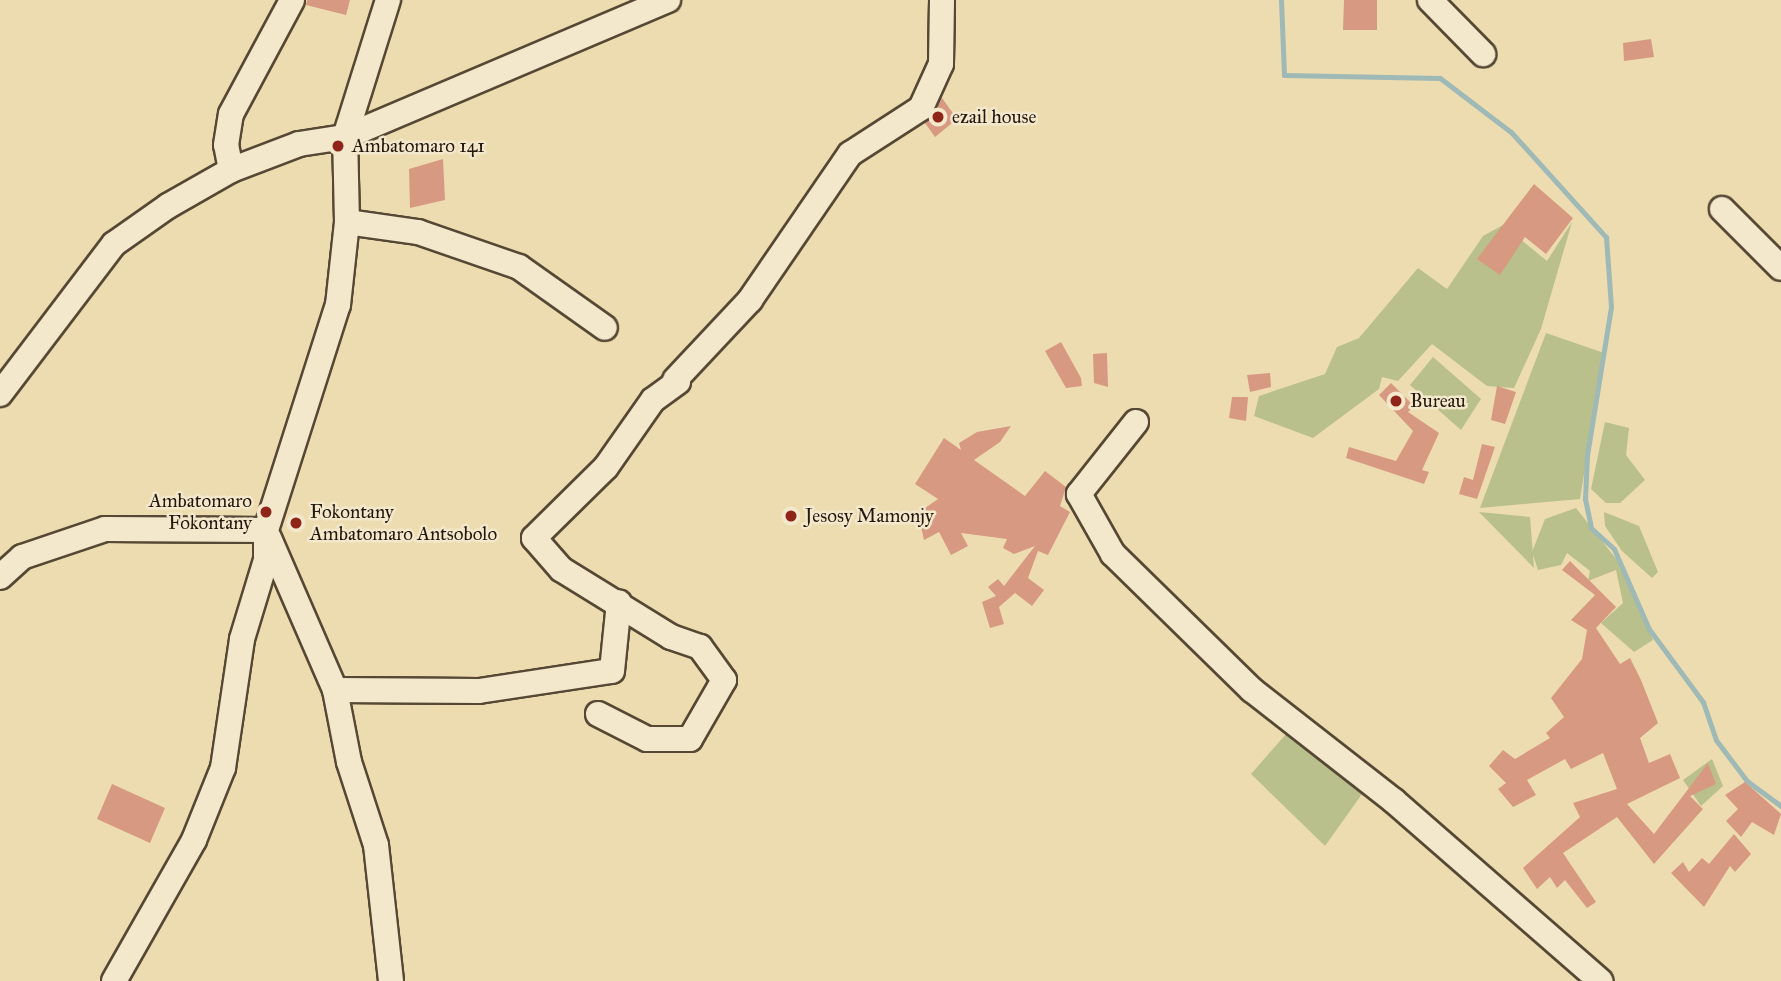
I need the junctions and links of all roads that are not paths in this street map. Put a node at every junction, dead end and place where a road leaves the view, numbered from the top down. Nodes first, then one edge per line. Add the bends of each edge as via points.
1 (292, 0) edge
2 (388, 0) edge
3 (668, 0) edge
4 (942, 0) edge
5 (1430, 0) edge
6 (1483, 54) dead end
7 (345, 137) junction
8 (231, 170) junction
9 (1722, 209) dead end
10 (347, 222) junction
11 (1781, 268) edge
12 (605, 328) dead end
13 (0, 394) edge
14 (1136, 422) dead end
15 (266, 530) junction
16 (0, 577) edge
17 (619, 602) junction
18 (335, 690) junction
19 (598, 714) dead end
20 (114, 981) edge
21 (391, 981) edge
22 (1600, 981) edge

1 - 8 street via 231,114 226,145
2 - 7 street
3 - 7 street
4 - 17 street via 942,64 921,108 850,154 750,300 677,381 653,400 606,467 534,538 561,569
5 - 6 street
7 - 8 street via 299,144
7 - 10 street
8 - 13 street via 114,244
9 - 11 street
10 - 12 street via 418,232 519,267
10 - 15 street via 338,304
14 - 22 street via 1079,494 1113,554 1252,690 1394,801
15 - 16 street via 105,529 22,557
15 - 18 street
15 - 20 street via 266,561 242,639 223,768 194,840
17 - 18 street via 612,671 479,691
17 - 19 street via 671,637 700,647 724,680 690,739 647,739
18 - 21 street via 349,762 376,845

